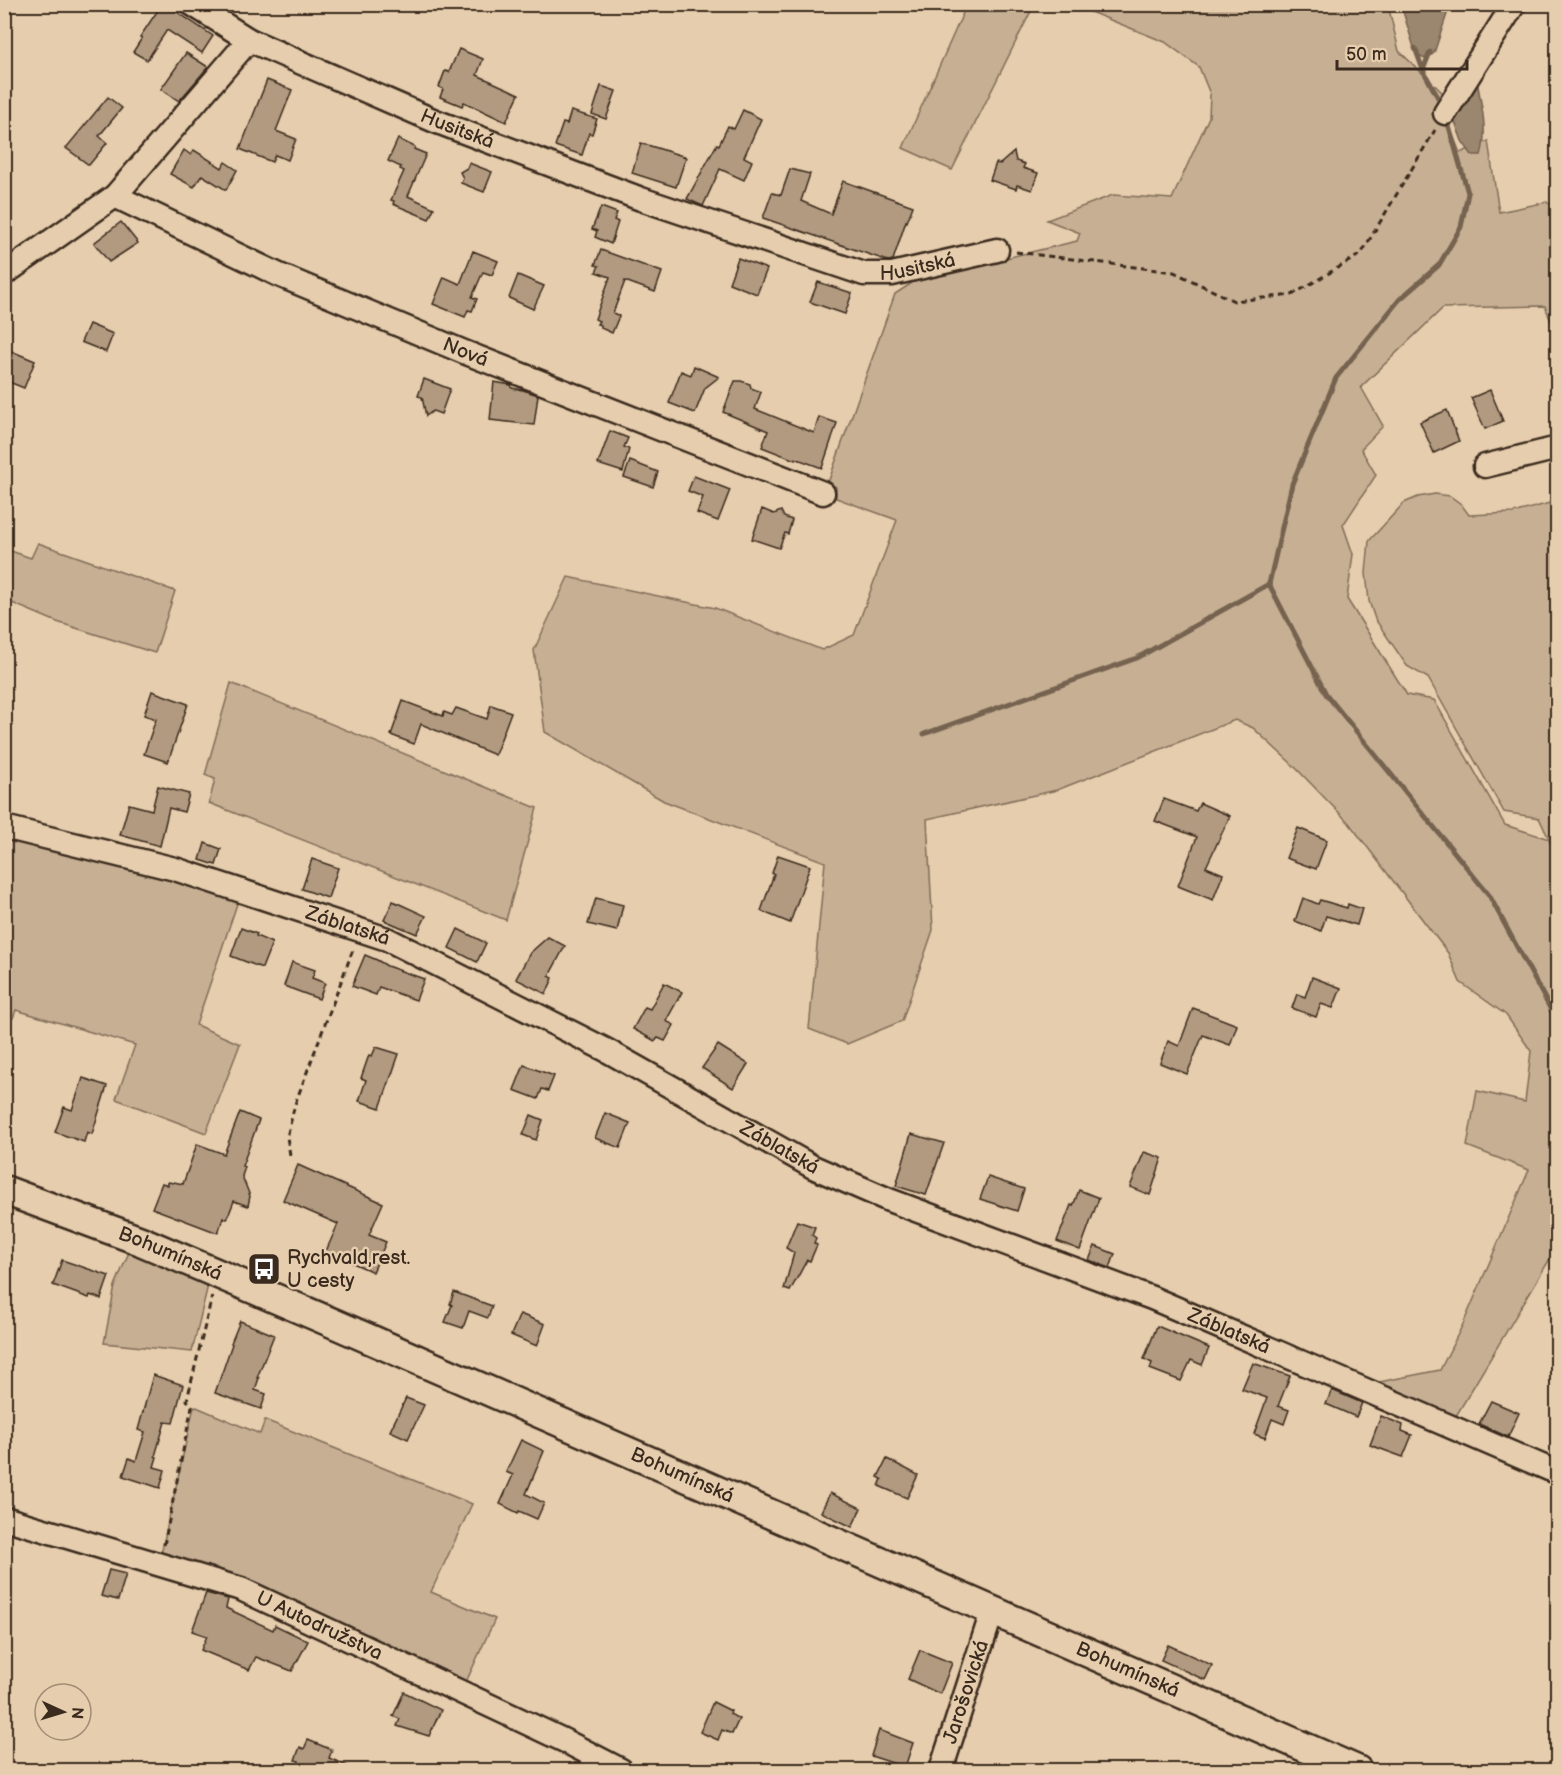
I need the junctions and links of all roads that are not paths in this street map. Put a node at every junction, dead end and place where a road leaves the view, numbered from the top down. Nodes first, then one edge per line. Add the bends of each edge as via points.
1 (192, 4) edge
2 (1514, 4) edge
3 (249, 40) junction
4 (1445, 113) road end
5 (115, 196) junction
6 (997, 250) road end
7 (4, 274) edge
8 (1557, 447) edge
9 (1485, 466) dead end
10 (823, 493) dead end
11 (4, 827) edge
12 (4, 1190) edge
13 (1557, 1473) edge
14 (4, 1518) edge
15 (992, 1612) junction
16 (621, 1770) edge
17 (941, 1770) edge
18 (1357, 1770) edge

1 - 3 street, Husitská
2 - 4 street
3 - 5 street
3 - 6 street, Husitská via 435,121 641,199 864,274 892,274
5 - 7 street
5 - 10 street, Nová via 279,275
8 - 9 street
11 - 13 street, Záblatská via 175,869 387,939 606,1050 813,1167 889,1200 1152,1298
12 - 15 main road, Bohumínská via 141,1241 333,1323
14 - 16 street, U Autodružstva via 241,1588
15 - 17 street, Jarošovická
15 - 18 main road, Bohumínská

